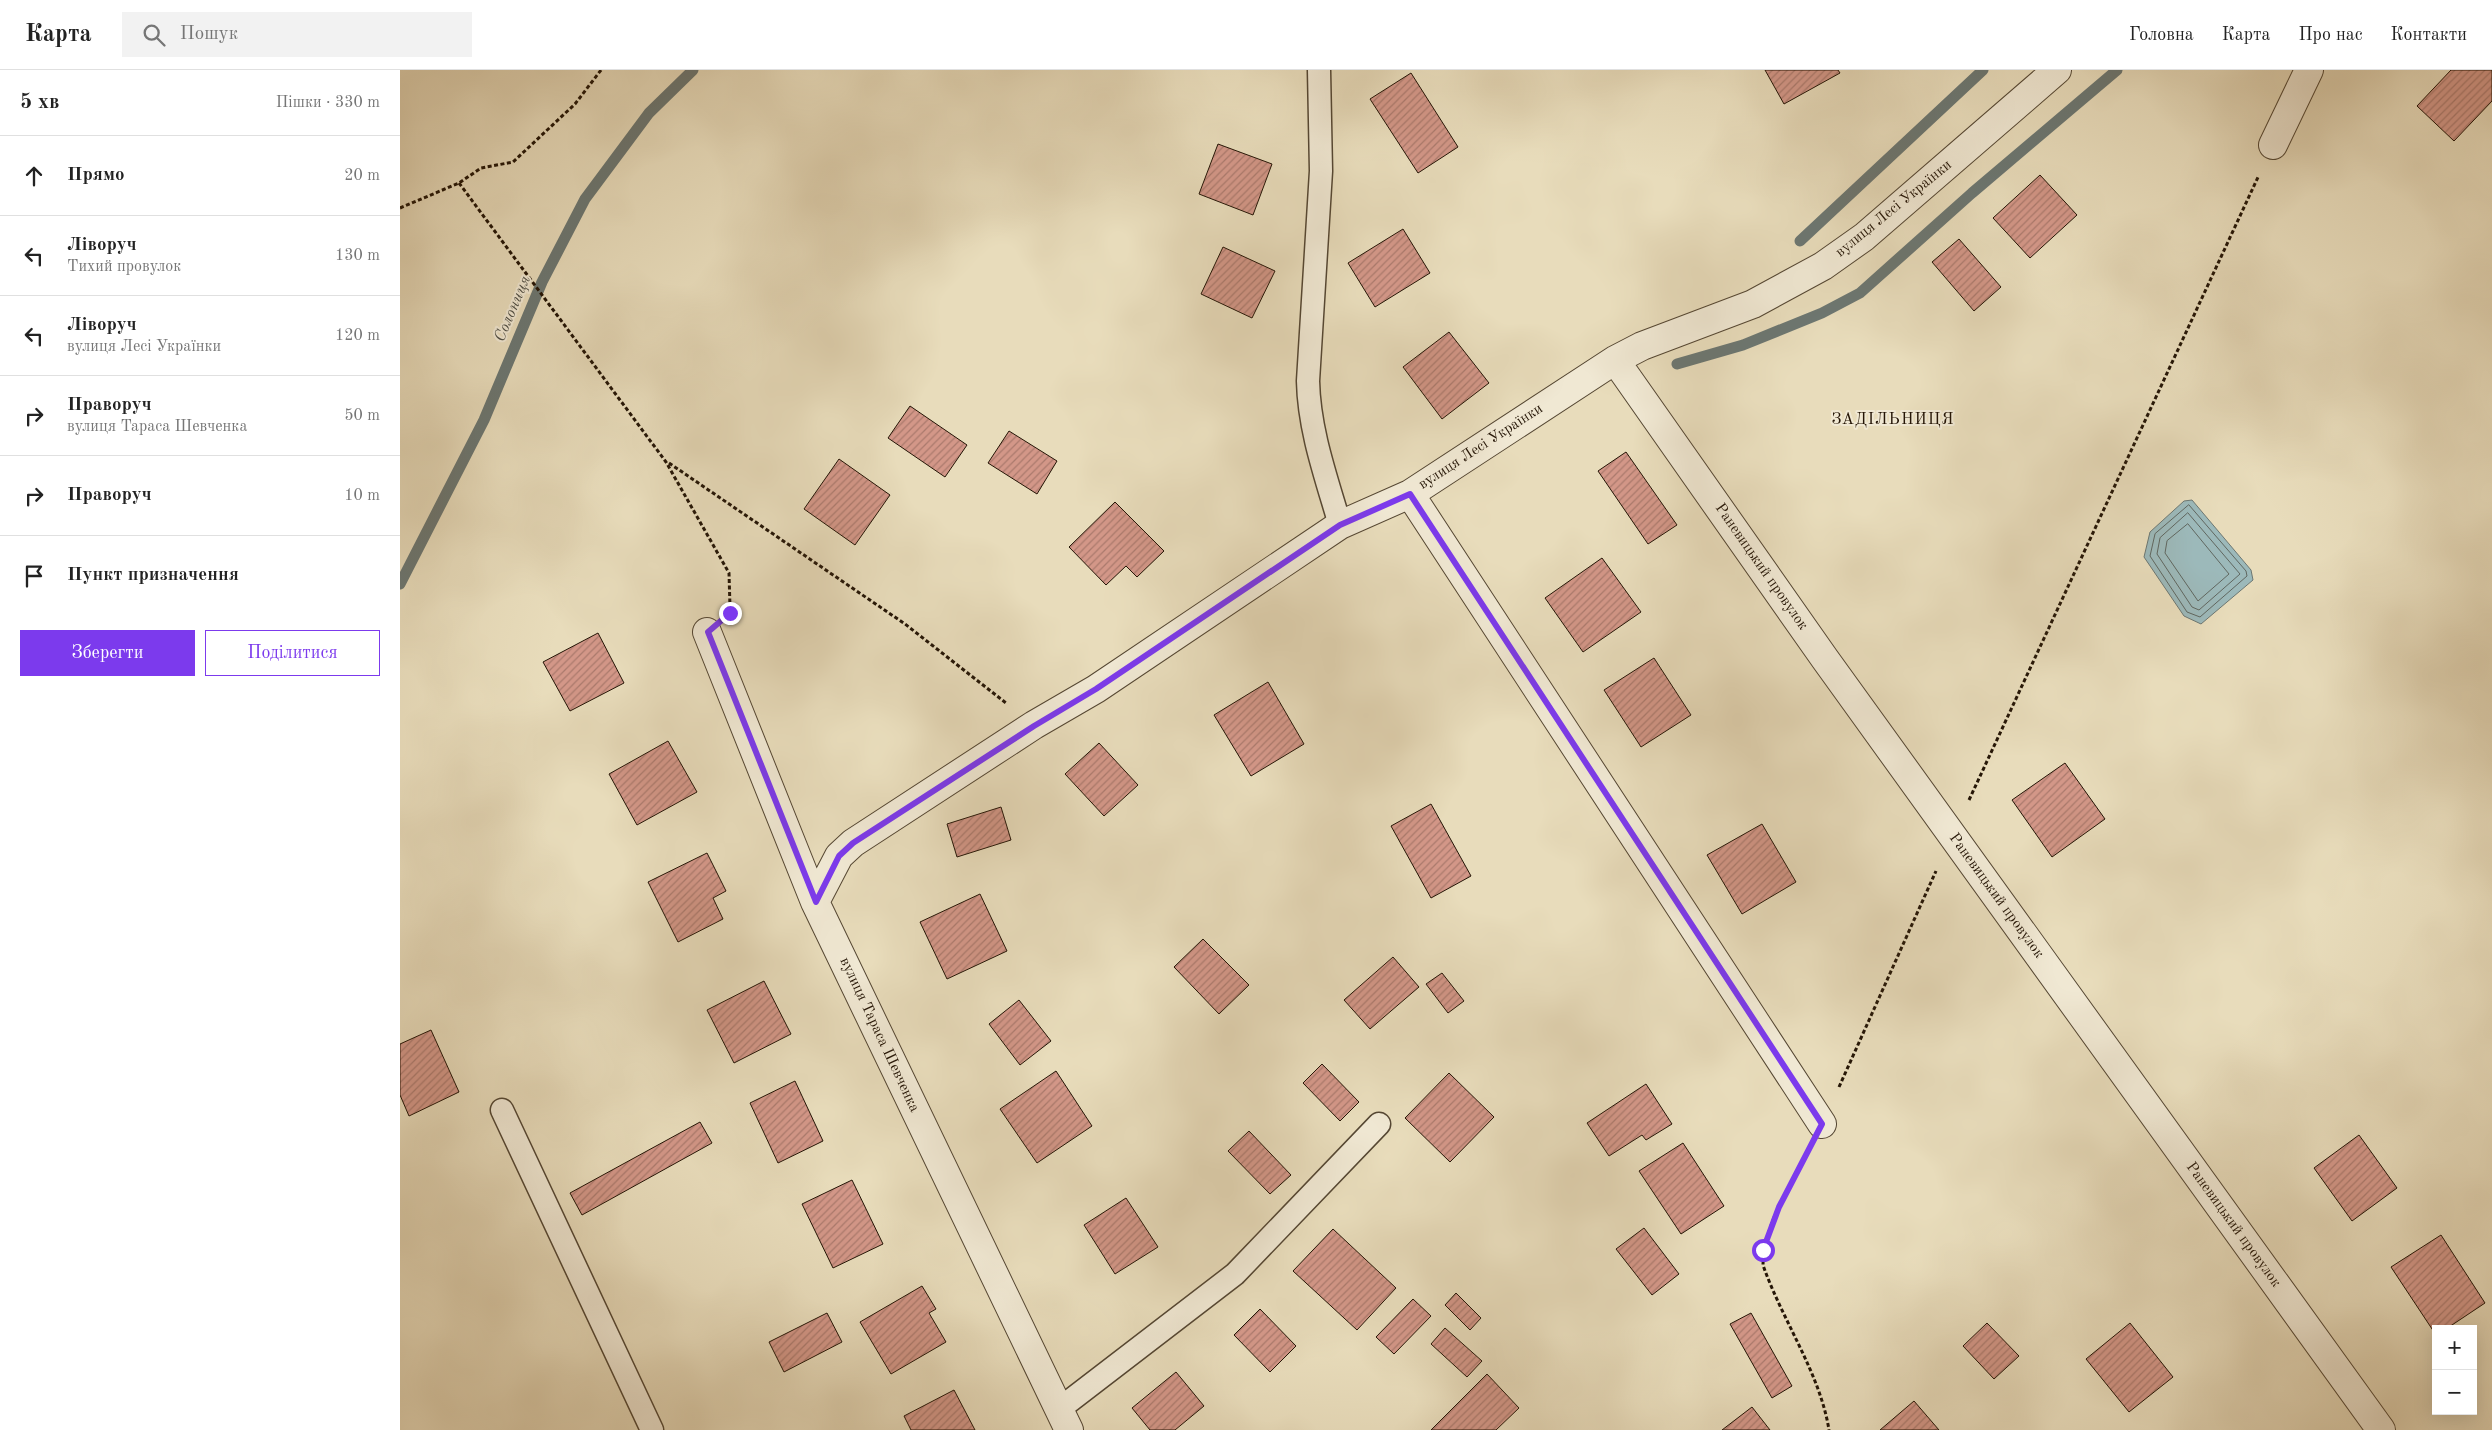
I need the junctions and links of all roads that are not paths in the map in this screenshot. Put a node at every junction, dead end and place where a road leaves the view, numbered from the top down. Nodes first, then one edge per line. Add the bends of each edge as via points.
1 (1319, 70) edge
2 (2057, 70) edge
3 (2308, 70) edge
4 (2273, 145) road end
5 (1615, 360) junction
6 (1410, 494) junction
7 (1340, 525) junction
8 (708, 632) road end
9 (816, 902) junction
10 (502, 1110) dead end
11 (1379, 1124) dead end
12 (1822, 1124) road end
13 (1063, 1420) edge
14 (652, 1430) edge
15 (2381, 1430) edge

1 - 7 lane via 1321,171 1308,403
2 - 5 street, вулиця Лесі Українки via 1864,237 1823,266 1753,304 1642,346
3 - 4 street
5 - 6 street, вулиця Лесі Українки
5 - 15 street, Раневицький провулок via 1825,659
6 - 7 street, вулиця Лесі Українки
6 - 12 street
7 - 9 street, вулиця Лесі Українки via 1096,689 853,843 839,856
8 - 9 street, вулиця Тараса Шевченка
9 - 13 street, вулиця Тараса Шевченка
10 - 14 lane
11 - 13 lane via 1235,1274

